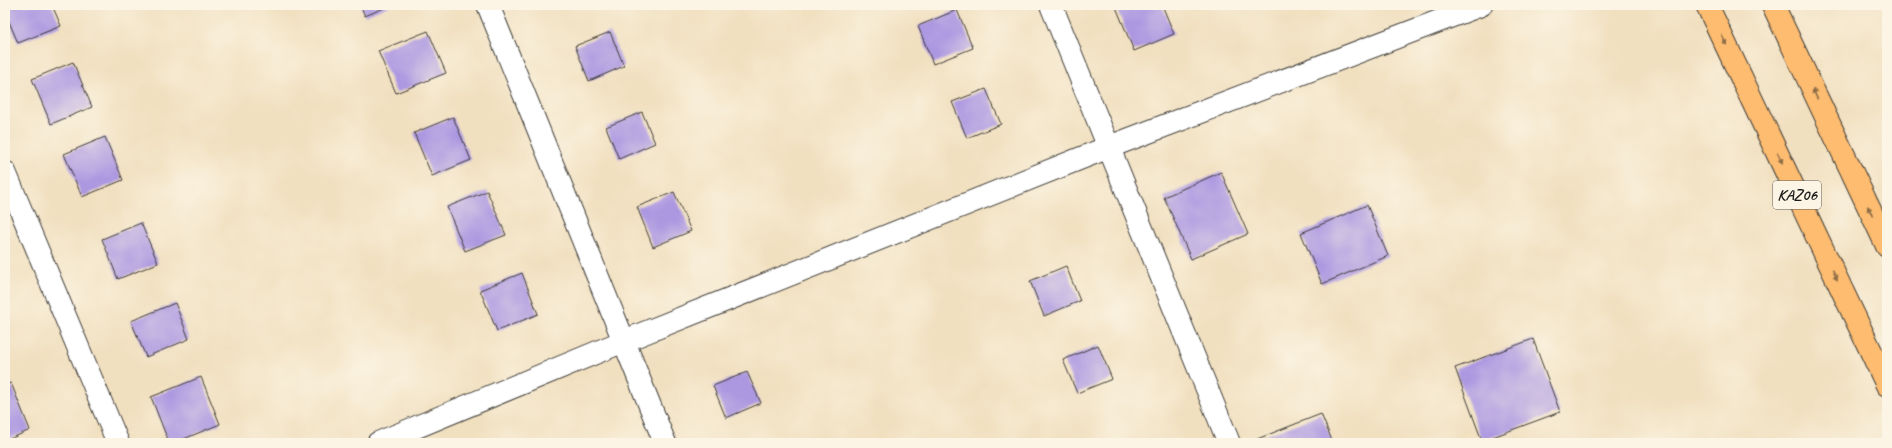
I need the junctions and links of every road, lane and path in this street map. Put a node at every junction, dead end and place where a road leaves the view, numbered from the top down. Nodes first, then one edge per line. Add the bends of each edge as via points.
1 (488, 5) edge
2 (1051, 5) edge
3 (1481, 5) edge
4 (1707, 5) edge
5 (1773, 5) edge
6 (1109, 147) junction
7 (5, 172) edge
8 (1887, 246) edge
9 (624, 341) junction
10 (1887, 385) edge
11 (118, 443) edge
12 (378, 443) edge
13 (665, 443) edge
14 (1229, 443) edge

1 - 9 street
2 - 6 street
3 - 6 street
4 -> 10 highway, KАZ06
8 -> 5 highway
6 - 9 street
6 - 14 street
7 - 11 street
9 - 12 street
9 - 13 street

